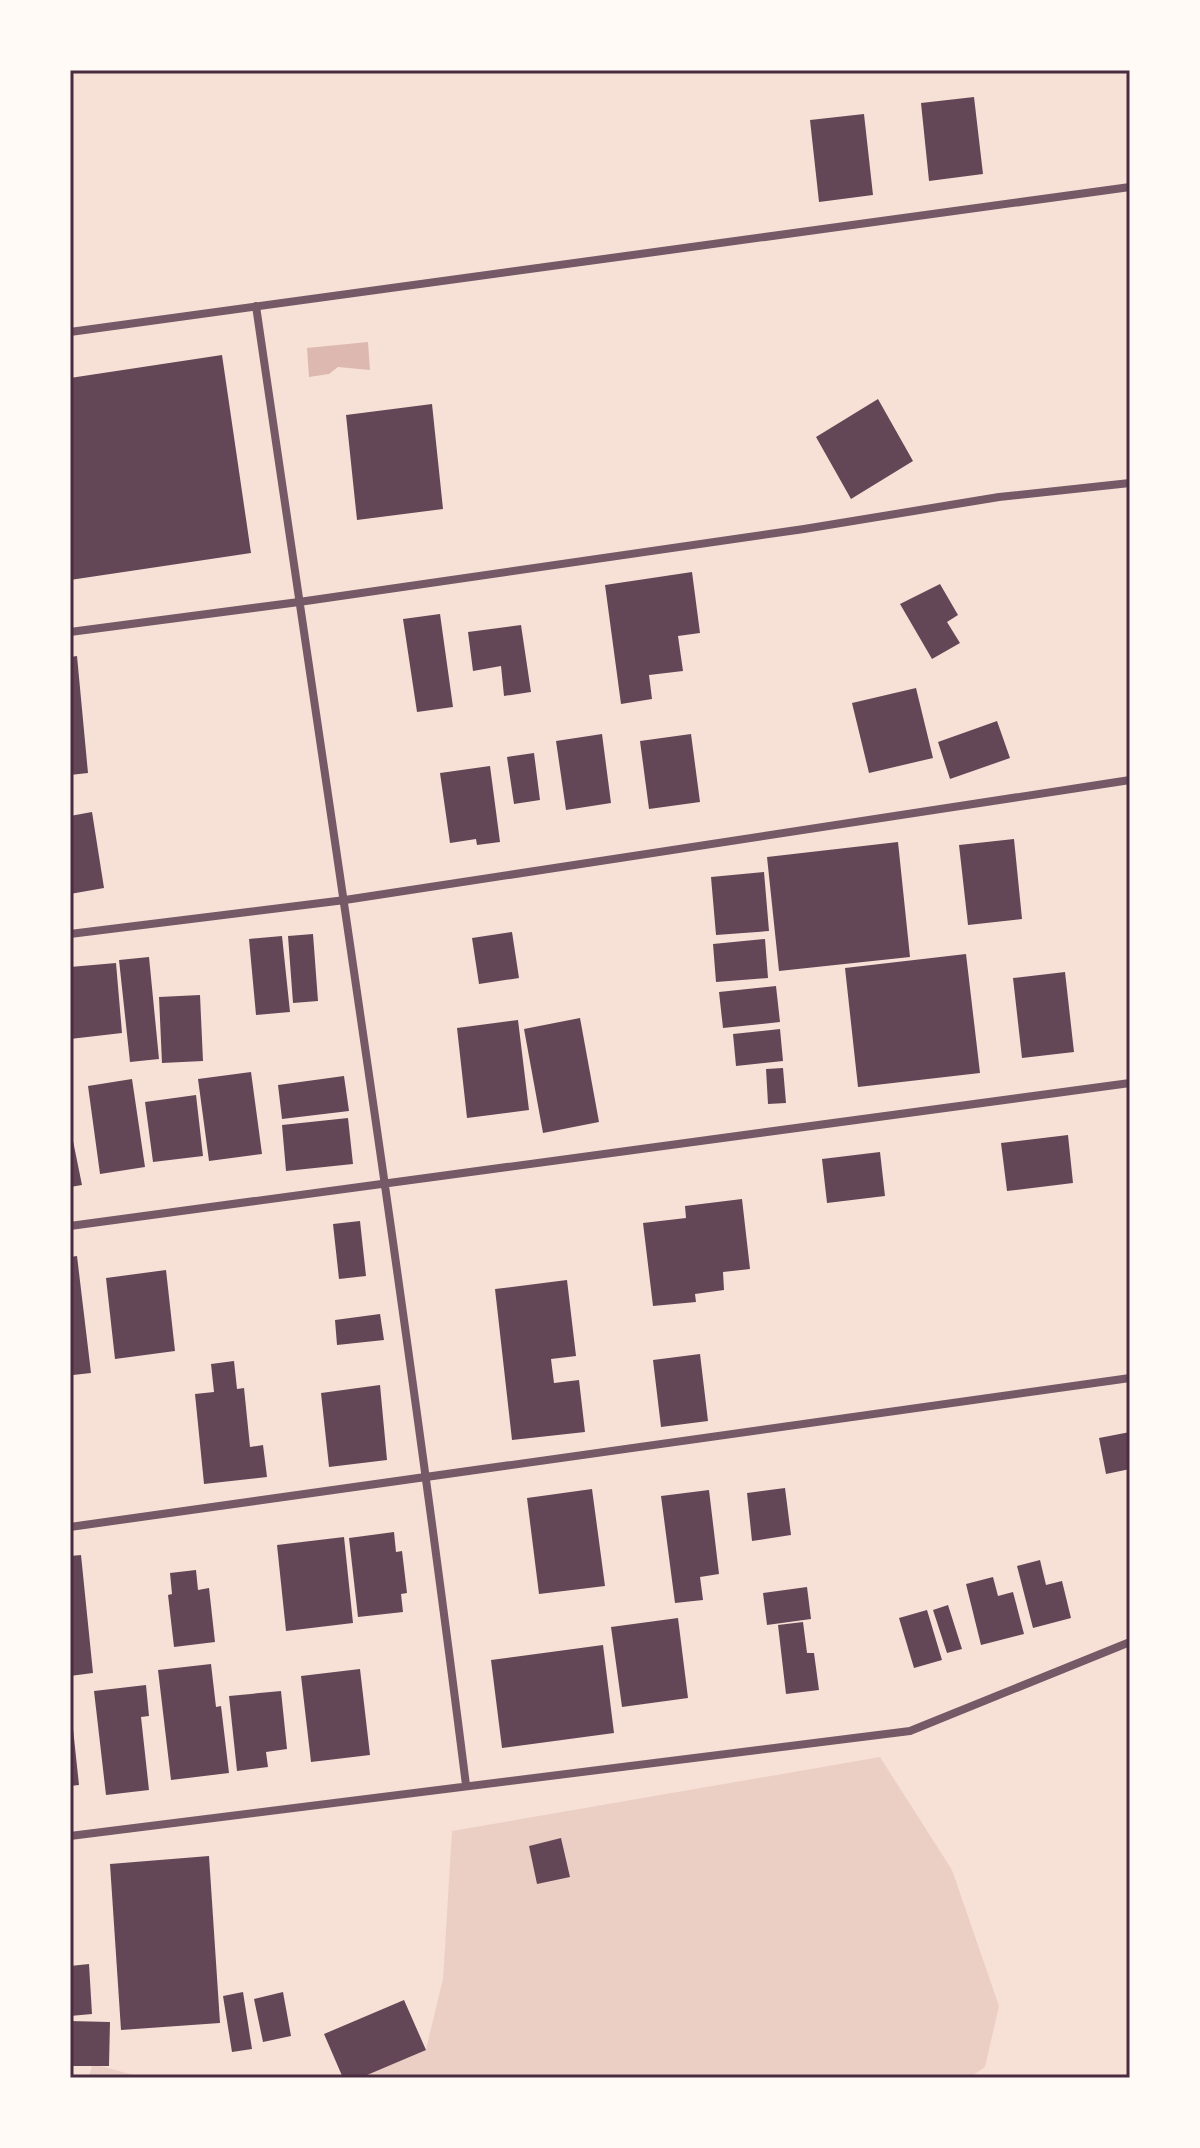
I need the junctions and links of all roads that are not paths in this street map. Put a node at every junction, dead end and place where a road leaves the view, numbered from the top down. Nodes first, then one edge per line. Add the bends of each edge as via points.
1 (1130, 187) edge
2 (256, 306) junction
3 (70, 332) edge
4 (1130, 483) edge
5 (299, 602) junction
6 (70, 632) edge
7 (1130, 780) edge
8 (345, 900) junction
9 (70, 934) edge
10 (1130, 1083) edge
11 (386, 1182) junction
12 (70, 1226) edge
13 (1130, 1378) edge
14 (427, 1476) junction
15 (70, 1527) edge
16 (1130, 1642) edge
17 (466, 1785) junction
18 (70, 1836) edge

1 - 2 street
2 - 3 street
2 - 5 street
4 - 5 street via 999,497
5 - 6 street
5 - 8 street
7 - 8 street
8 - 9 street
8 - 11 street
10 - 11 street
11 - 12 street
11 - 14 street
13 - 14 street
14 - 15 street
14 - 17 street
16 - 17 street via 910,1731
17 - 18 street

